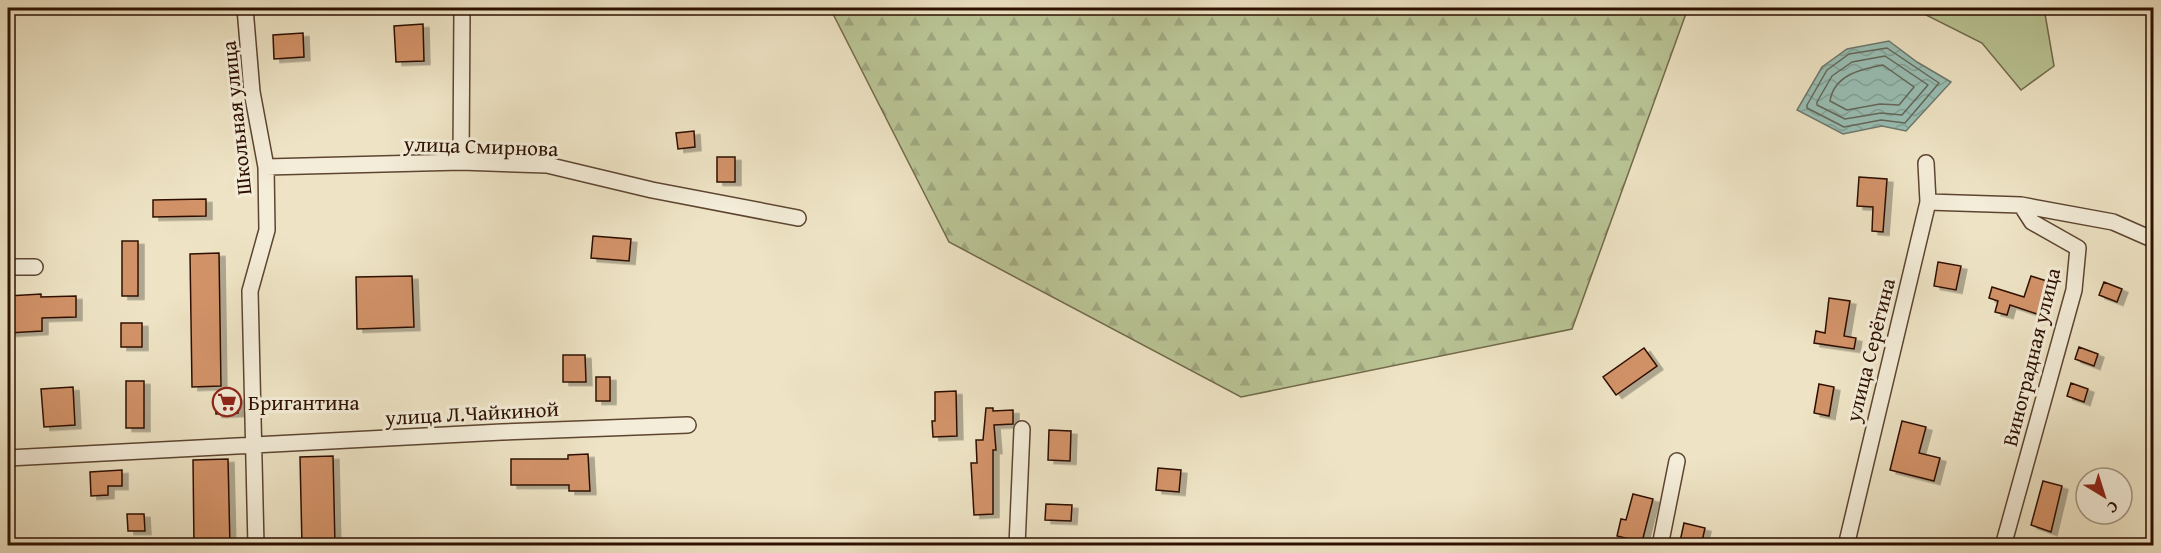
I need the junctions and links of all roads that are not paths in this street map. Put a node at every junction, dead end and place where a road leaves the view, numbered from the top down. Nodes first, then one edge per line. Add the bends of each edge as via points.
1 (245, 8) edge
2 (462, 8) edge
3 (461, 162) junction
4 (1926, 163) dead end
5 (266, 167) junction
6 (1928, 202) junction
7 (2021, 205) junction
8 (798, 218) dead end
9 (2154, 240) edge
10 (8, 267) edge
11 (35, 267) dead end
12 (688, 425) dead end
13 (1022, 429) dead end
14 (254, 444) junction
15 (8, 458) edge
16 (1677, 461) dead end
17 (256, 546) edge
18 (1017, 546) edge
19 (1660, 546) edge
20 (1846, 546) edge
21 (2003, 546) edge

1 - 5 street, Школьная улица via 252,92
2 - 3 street
3 - 5 street, улица Смирнова
3 - 8 street, улица Смирнова via 547,165
4 - 6 street, улица Серёгина
5 - 14 street, Школьная улица via 267,230 250,291
6 - 7 street
6 - 20 street, улица Серёгина
7 - 9 street via 2114,222
7 - 21 street, Виноградная улица via 2032,222 2078,248 2074,290
10 - 11 street
12 - 14 street, улица Л.Чайкиной
13 - 18 street
14 - 15 street, улица Л.Чайкиной
14 - 17 street, Школьная улица
16 - 19 street

